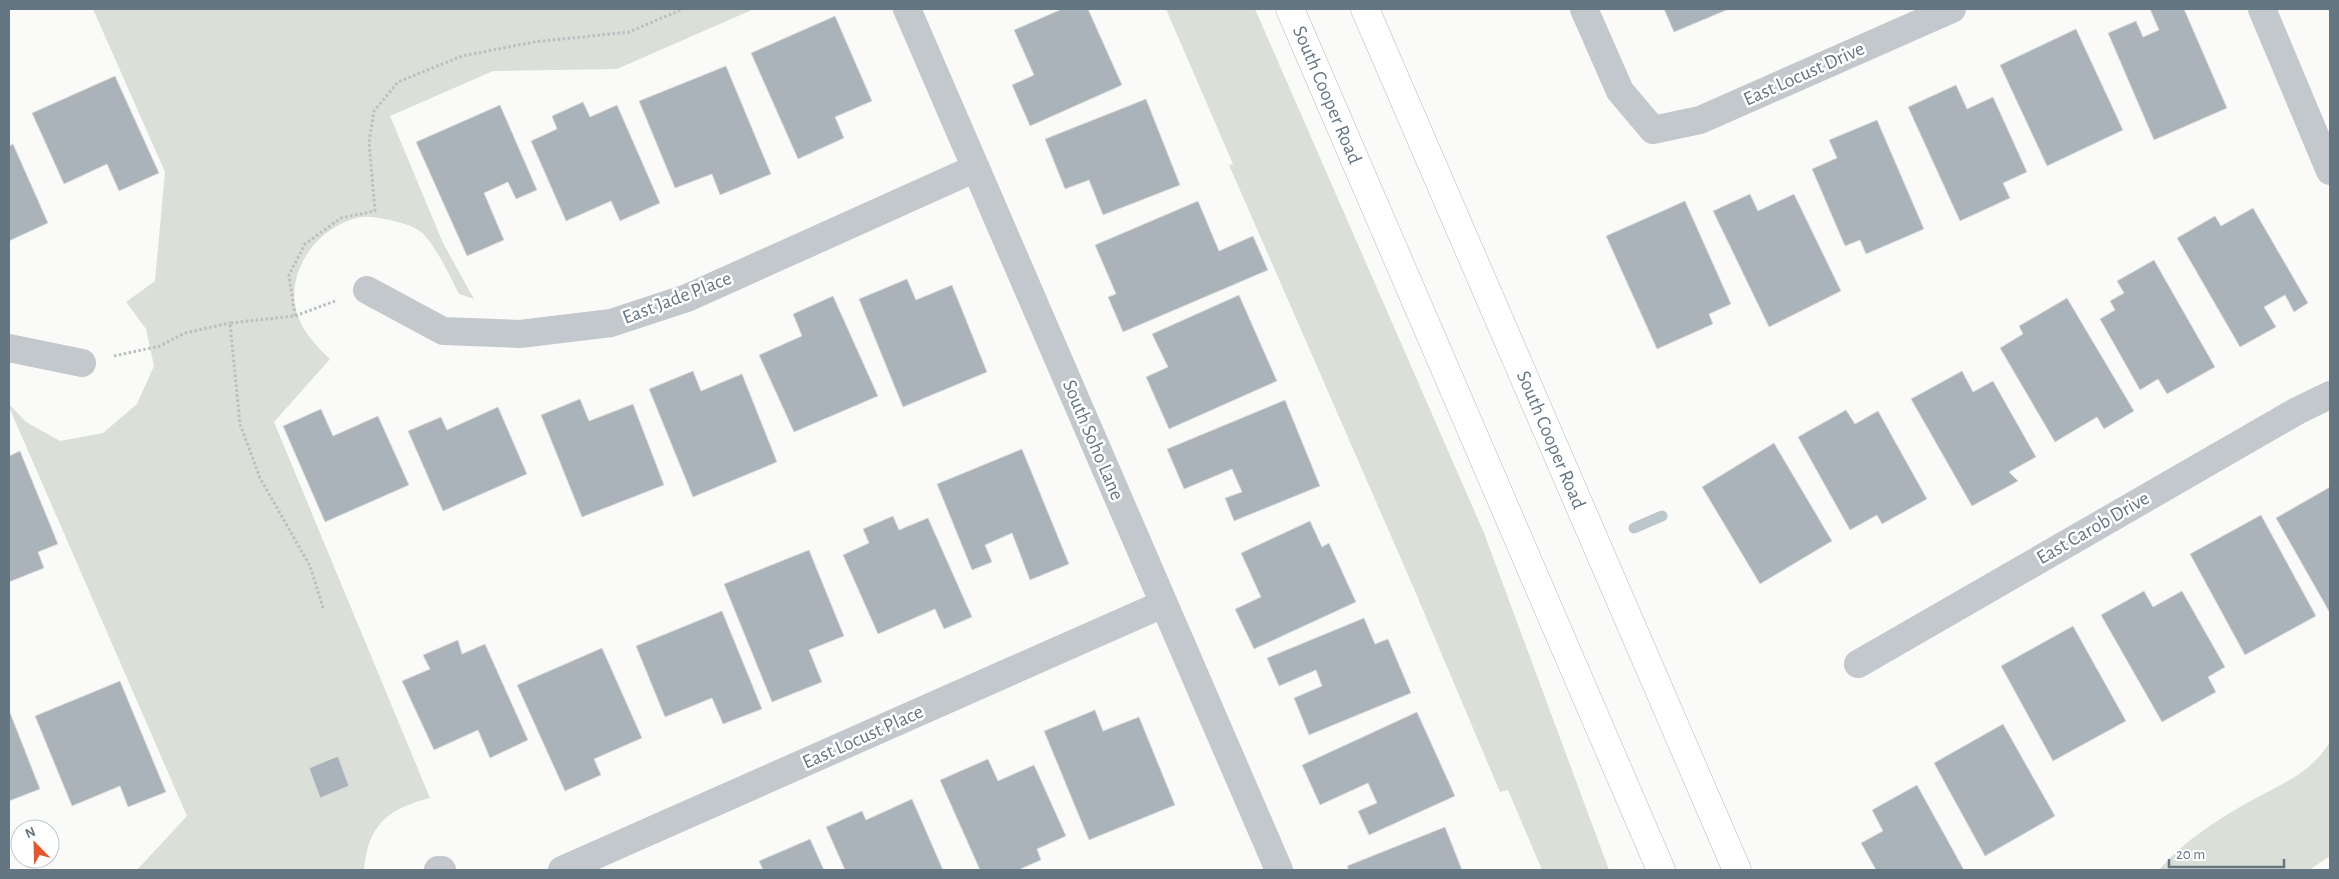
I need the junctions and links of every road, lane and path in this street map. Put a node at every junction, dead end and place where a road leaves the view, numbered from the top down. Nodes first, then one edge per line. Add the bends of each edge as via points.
1 (683, 9) edge
2 (907, 9) edge
3 (1290, 9) edge
4 (1365, 9) edge
5 (1584, 9) edge
6 (1952, 9) edge
7 (2262, 9) edge
8 (976, 168) junction
9 (2330, 171) edge
10 (367, 290) joint
11 (294, 316) junction
12 (230, 323) junction
13 (9, 348) edge
14 (82, 364) joint
15 (2330, 395) edge
16 (1163, 604) junction
17 (323, 608) dead end
18 (1858, 664) dead end
19 (562, 870) edge
20 (1279, 870) edge
21 (1661, 870) edge
22 (1737, 870) edge

1 - 11 path via 629,32 534,42 462,56 398,82 374,111 369,142 375,211 341,218 305,244 289,275
2 - 8 street, South Soho Lane
3 - 21 main road, South Cooper Road
4 - 22 main road, South Cooper Road
5 - 6 street, East Locust Drive via 1620,91 1653,130 1700,120
7 - 9 street
8 - 10 street, East Jade Place via 687,298 611,323 520,334 442,331
8 - 16 street, South Soho Lane
10 - 11 path
11 - 12 path
12 - 14 path via 185,333 160,346
12 - 17 path via 240,424 260,478 310,566
13 - 14 street
15 - 18 street, East Carob Drive via 2297,410
16 - 19 street, East Locust Place
16 - 20 street, South Soho Lane

